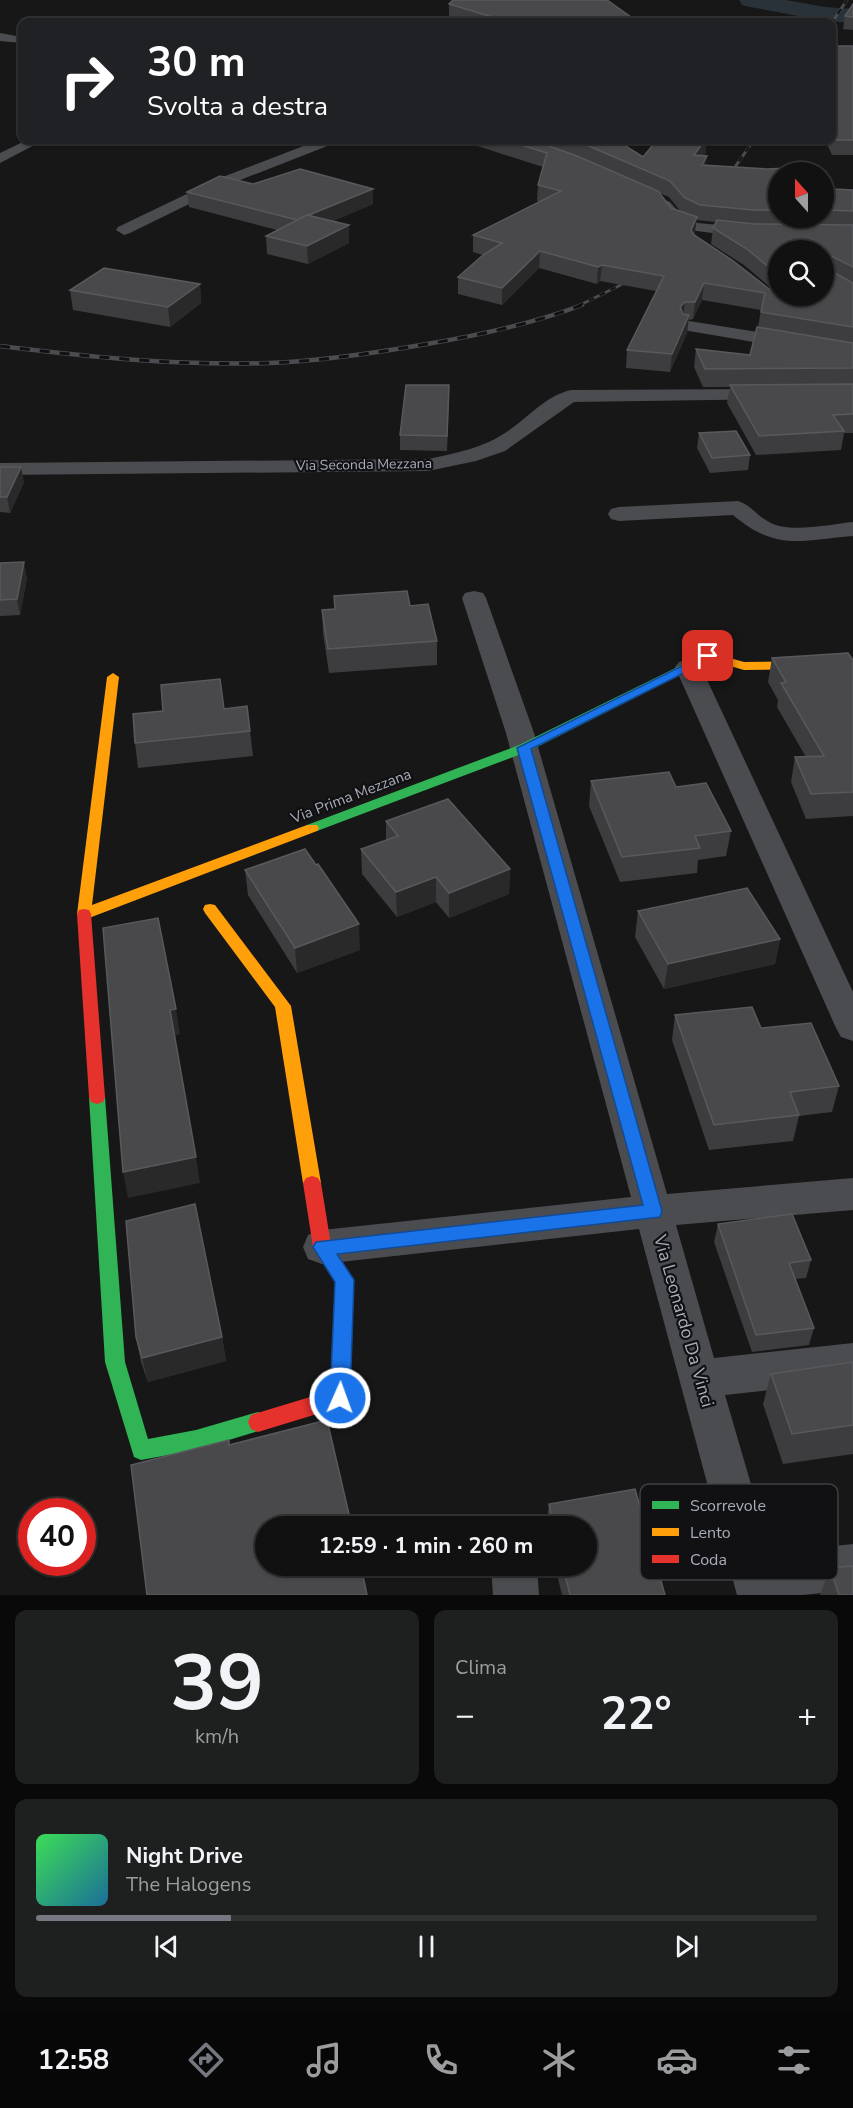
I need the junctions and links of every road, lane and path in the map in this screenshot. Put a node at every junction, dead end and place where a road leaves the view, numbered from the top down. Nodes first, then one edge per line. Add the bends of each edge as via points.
1 (0, 37) edge
2 (18, 39) edge
3 (29, 144) edge
4 (320, 144) edge
5 (0, 159) edge
6 (652, 197) edge
7 (701, 228) junction
8 (124, 230) dead end
9 (761, 235) edge
10 (699, 247) edge
11 (689, 326) edge
12 (853, 353) edge
13 (784, 395) edge
14 (0, 469) edge
15 (619, 514) dead end
16 (853, 529) edge
17 (474, 598) dead end
18 (853, 665) edge
19 (688, 666) junction
20 (113, 677) dead end
21 (524, 748) junction
22 (210, 909) dead end
23 (84, 915) junction
24 (853, 1028) edge
25 (853, 1194) edge
26 (653, 1211) junction
27 (322, 1247) junction
28 (853, 1362) edge
29 (700, 1379) junction
30 (729, 1484) edge
31 (853, 1567) edge
32 (838, 1570) edge
33 (515, 1576) edge
34 (788, 1580) edge
35 (758, 1586) edge
36 (516, 1595) edge

1 - 2 street
3 - 5 street
4 - 8 street via 225,181
6 - 7 street via 663,202 676,219
7 - 9 street
7 - 10 street
11 - 12 street
13 - 14 street, Via Seconda Mezzana via 571,396 557,401 509,441 488,452 428,465
15 - 16 street via 738,508 760,527 784,535
17 - 21 street, Via Leonardo Da Vinci
18 - 19 street, Via Prima Mezzana via 744,666 708,656
19 - 21 street, Via Prima Mezzana
19 - 24 street
20 - 23 street
21 - 23 street, Via Prima Mezzana
21 - 26 street, Via Leonardo Da Vinci
22 - 27 street via 283,1006
23 - 27 street via 116,1362 141,1450 196,1440 340,1398 344,1280
25 - 26 street
26 - 27 street
26 - 29 street, Via Leonardo Da Vinci
28 - 29 street
29 - 30 street, Via Leonardo Da Vinci
31 - 32 street
33 - 36 street
34 - 35 street

